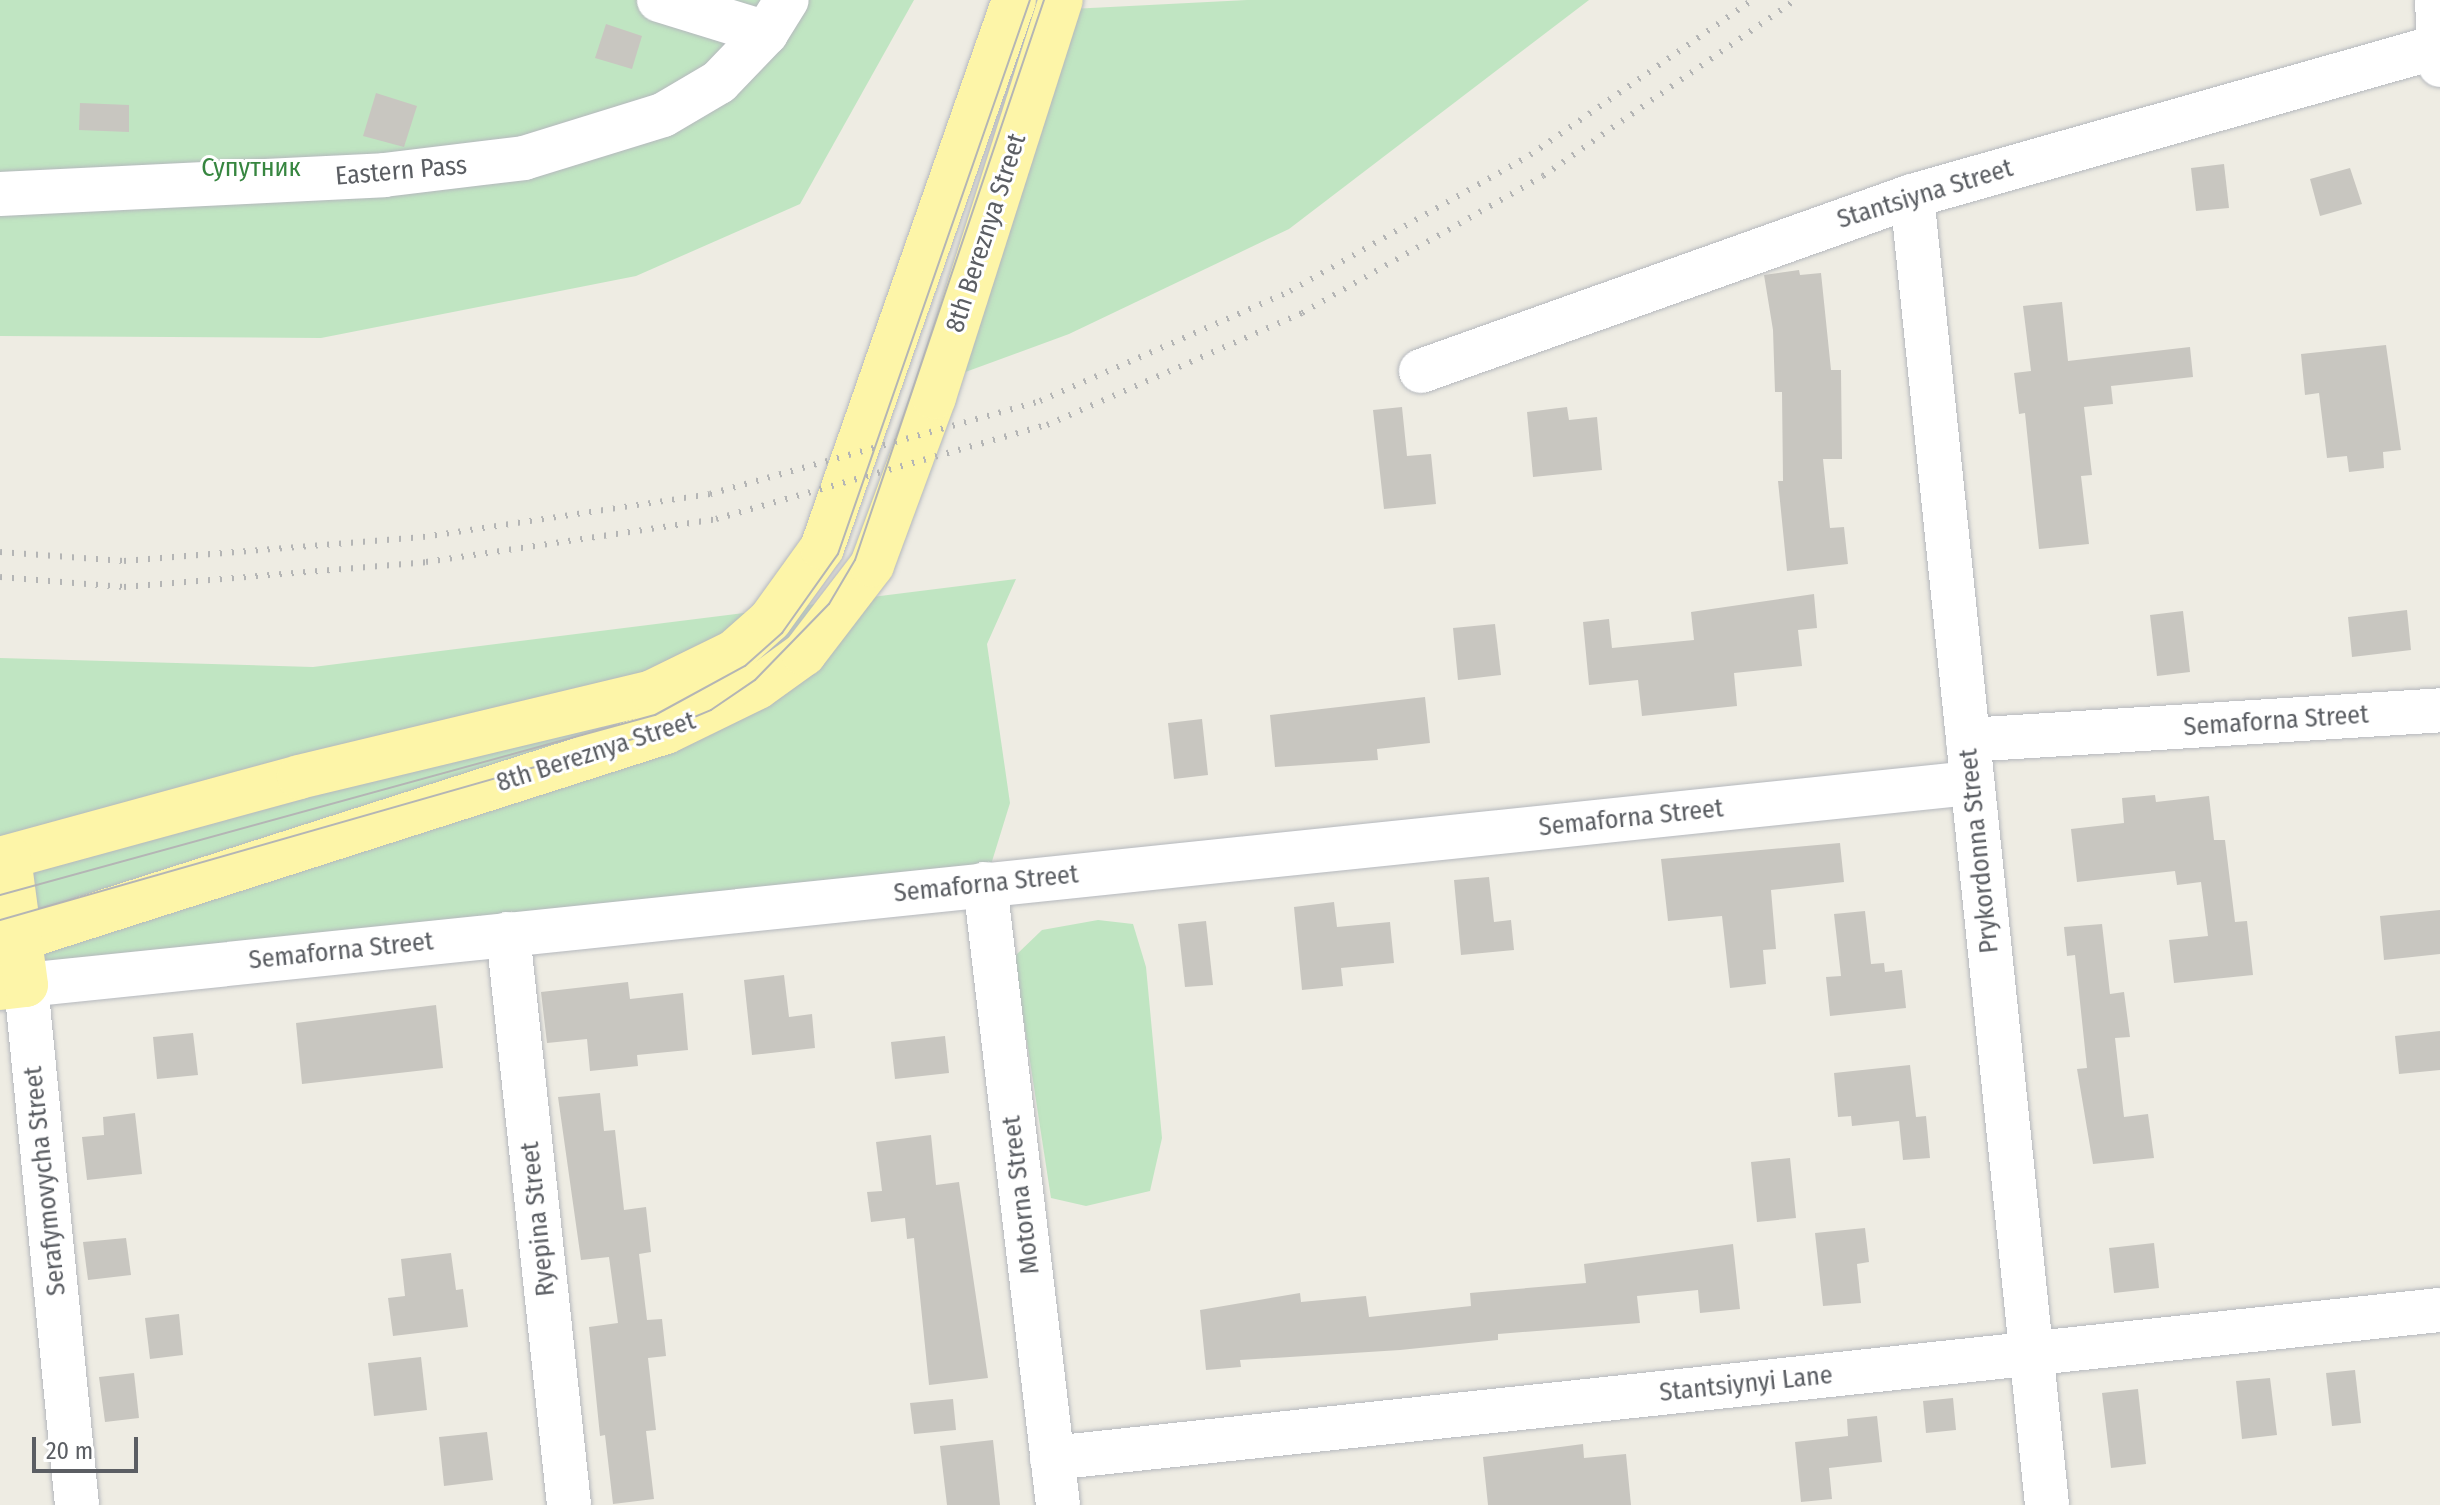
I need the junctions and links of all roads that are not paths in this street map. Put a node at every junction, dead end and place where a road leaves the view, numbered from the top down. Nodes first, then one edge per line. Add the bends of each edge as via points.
1 (659, 0) edge
2 (1014, 0) edge
3 (1061, 0) edge
4 (2437, 0) edge
5 (777, 17) edge
6 (2439, 52) edge
7 (0, 194) edge
8 (1912, 196) junction
9 (1421, 371) dead end
10 (2440, 710) edge
11 (1970, 762) junction
12 (4, 858) edge
13 (985, 884) junction
14 (508, 934) junction
15 (10, 942) edge
16 (13, 986) edge
17 (2440, 1310) edge
18 (2031, 1354) junction
19 (1052, 1458) junction
20 (77, 1505) edge
21 (569, 1505) edge
22 (1058, 1505) edge
23 (2047, 1505) edge

1 - 5 street
2 - 12 main road, 8th Bereznya Street via 822,548 777,611 734,652 652,692 299,777
3 - 15 main road, 8th Bereznya Street via 934,397 872,565 804,654 758,687 666,732
4 - 6 street
5 - 7 street, Eastern Pass via 719,82 663,115 524,158 384,175
6 - 8 street, Stantsiyna Street
8 - 9 street, Stantsiyna Street
8 - 11 street, Prykordonna Street
10 - 11 street, Semaforna Street
11 - 13 street, Semaforna Street
11 - 18 street, Prykordonna Street
12 - 15 main road, Serafymovycha Street
13 - 14 street, Semaforna Street
13 - 19 street, Motorna Street
14 - 16 street, Semaforna Street
14 - 21 street, Ryepina Street
15 - 16 main road, Serafymovycha Street
16 - 20 street, Serafymovycha Street
17 - 18 street, Stantsiynyi Lane
18 - 19 street, Stantsiynyi Lane
18 - 23 street, Prykordonna Street
19 - 22 street, Motorna Street

